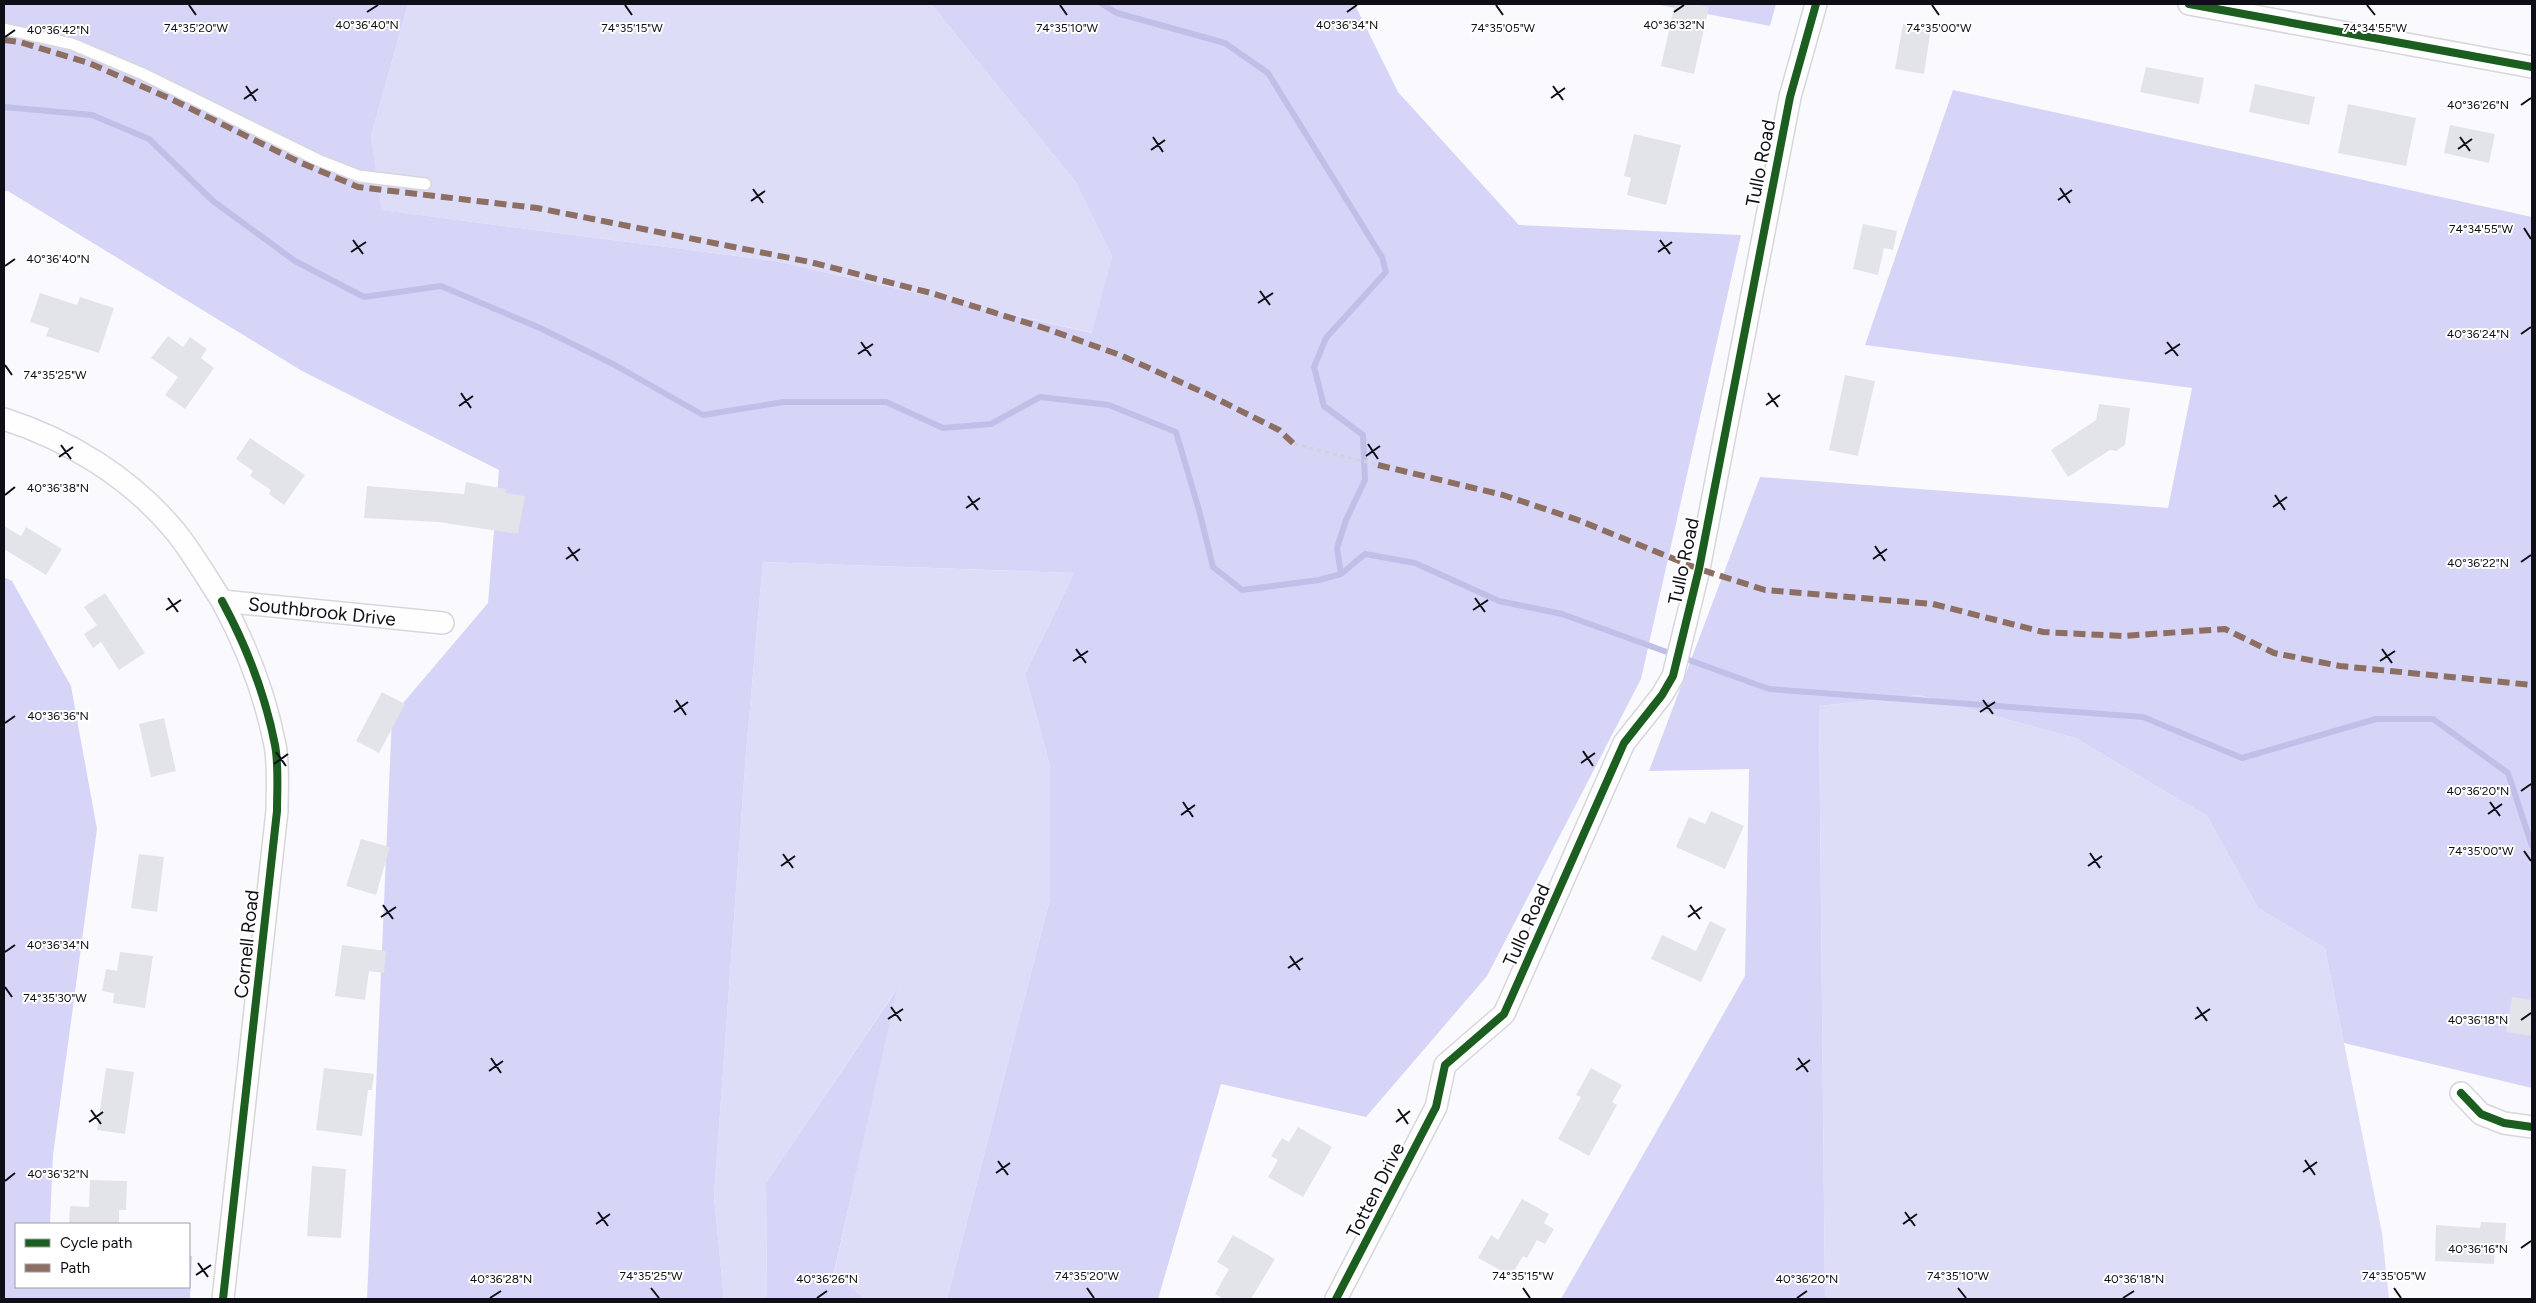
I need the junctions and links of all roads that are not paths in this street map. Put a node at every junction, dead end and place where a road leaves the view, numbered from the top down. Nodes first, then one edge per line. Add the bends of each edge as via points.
1 (1816, 4) edge
2 (2189, 4) edge
3 (4, 29) edge
4 (2532, 67) edge
5 (425, 184) dead end
6 (4, 419) edge
7 (222, 601) junction
8 (443, 623) dead end
9 (1445, 1065) joint
10 (2461, 1093) dead end
11 (2532, 1127) edge
12 (223, 1299) edge
13 (1336, 1299) edge

1 - 9 street, Tullo Road via 1790,97 1673,676 1624,743 1504,1014
2 - 4 street
3 - 5 lane via 72,44 143,74 318,160 359,176
6 - 7 street, Southbrook Drive via 34,428 96,459 158,511
7 - 8 street, Southbrook Drive
7 - 12 street, Cornell Road via 255,670 276,747 277,811
9 - 13 street, Totten Drive via 1436,1107
10 - 11 street via 2481,1114 2504,1123

